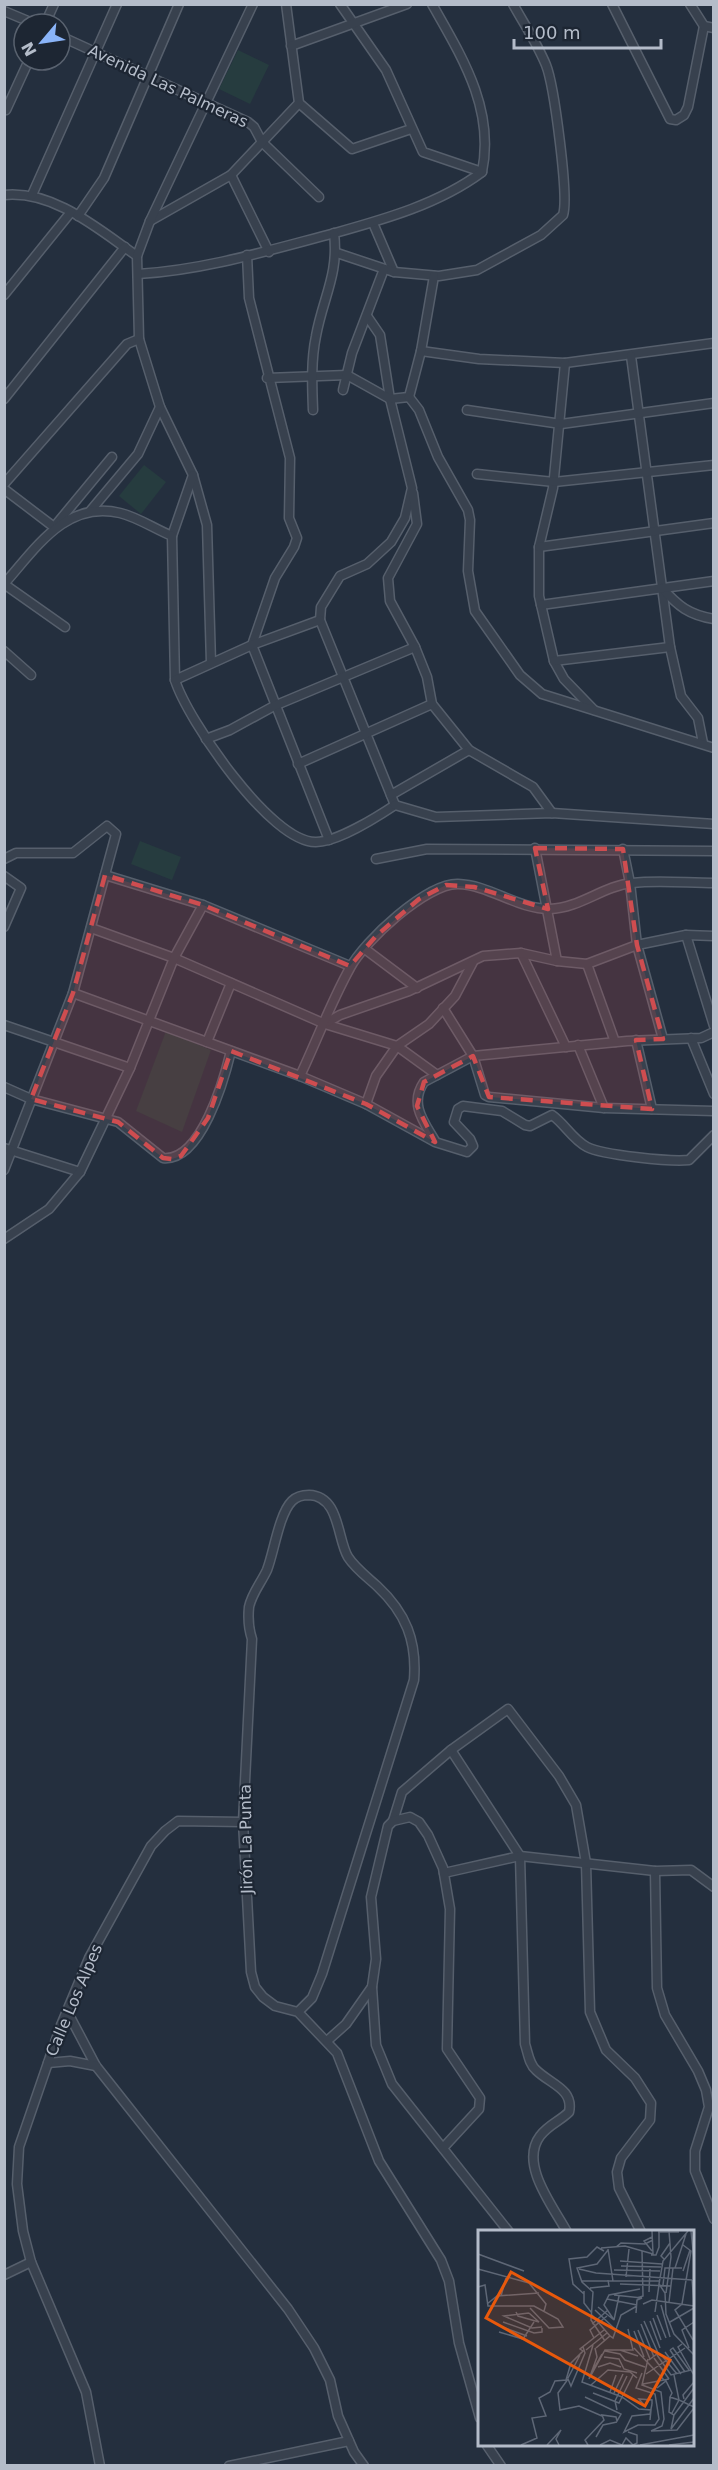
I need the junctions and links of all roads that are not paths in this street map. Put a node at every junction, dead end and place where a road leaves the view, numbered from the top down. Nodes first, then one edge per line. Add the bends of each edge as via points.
1 (117, 4) edge
2 (179, 4) edge
3 (253, 4) edge
4 (285, 4) edge
5 (340, 4) edge
6 (407, 4) edge
7 (432, 4) edge
8 (513, 4) edge
9 (612, 4) edge
10 (690, 4) edge
11 (356, 24) junction
12 (704, 26) junction
13 (714, 28) edge
14 (72, 42) edge
15 (291, 46) junction
16 (96, 53) junction
17 (23, 72) edge
18 (148, 77) junction
19 (207, 103) junction
20 (299, 103) junction
21 (6, 110) edge
22 (411, 129) junction
23 (261, 142) junction
24 (482, 172) junction
25 (231, 175) junction
26 (4, 195) edge
27 (32, 195) junction
28 (319, 197) dead end
29 (75, 214) junction
30 (150, 221) junction
31 (373, 223) junction
32 (334, 233) junction
33 (125, 248) junction
34 (269, 252) junction
35 (337, 253) junction
36 (247, 255) junction
37 (137, 256) junction
38 (384, 269) junction
39 (394, 272) junction
40 (138, 274) junction
41 (434, 276) junction
42 (4, 295) edge
43 (367, 316) junction
44 (139, 339) junction
45 (714, 343) edge
46 (421, 351) junction
47 (631, 356) junction
48 (565, 363) junction
49 (312, 375) junction
50 (347, 375) junction
51 (267, 378) junction
52 (343, 390) dead end
53 (409, 397) junction
54 (4, 399) edge
55 (390, 399) junction
56 (714, 402) edge
57 (160, 407) junction
58 (313, 410) dead end
59 (467, 410) dead end
60 (639, 413) junction
61 (561, 424) junction
62 (112, 458) dead end
63 (714, 465) edge
64 (193, 474) junction
65 (477, 474) dead end
66 (647, 474) junction
67 (554, 483) junction
68 (4, 484) edge
69 (412, 488) junction
70 (4, 489) edge
71 (91, 510) junction
72 (714, 523) edge
73 (54, 527) junction
74 (654, 531) junction
75 (172, 536) junction
76 (539, 547) junction
77 (714, 581) edge
78 (662, 588) junction
79 (541, 605) junction
80 (714, 619) edge
81 (320, 620) junction
82 (65, 627) dead end
83 (252, 645) junction
84 (415, 647) junction
85 (670, 647) junction
86 (4, 651) edge
87 (554, 661) junction
88 (211, 663) junction
89 (31, 675) dead end
90 (345, 676) junction
91 (175, 680) junction
92 (432, 704) junction
93 (274, 706) junction
94 (596, 711) junction
95 (367, 732) junction
96 (206, 739) junction
97 (703, 743) junction
98 (714, 748) edge
99 (469, 750) junction
100 (298, 764) junction
101 (391, 795) junction
102 (395, 805) junction
103 (552, 813) junction
104 (714, 824) edge
105 (329, 840) junction
106 (536, 848) junction
107 (623, 849) junction
108 (714, 851) edge
109 (4, 858) edge
110 (376, 859) dead end
111 (105, 875) junction
112 (4, 876) edge
113 (630, 883) junction
114 (714, 883) edge
115 (203, 905) junction
116 (548, 909) junction
117 (4, 927) edge
118 (91, 928) junction
119 (686, 935) junction
120 (714, 936) edge
121 (638, 945) junction
122 (365, 949) junction
123 (522, 953) junction
124 (174, 958) junction
125 (557, 961) junction
126 (472, 962) junction
127 (587, 964) junction
128 (350, 966) junction
129 (231, 983) junction
130 (417, 988) junction
131 (73, 993) junction
132 (443, 1008) junction
133 (150, 1019) junction
134 (325, 1024) junction
135 (4, 1025) edge
136 (714, 1026) edge
137 (714, 1032) edge
138 (691, 1038) junction
139 (636, 1040) junction
140 (663, 1040) junction
141 (54, 1042) junction
142 (207, 1042) junction
143 (615, 1042) junction
144 (578, 1045) junction
145 (397, 1046) junction
146 (566, 1047) junction
147 (231, 1051) junction
148 (473, 1056) junction
149 (130, 1068) junction
150 (437, 1075) junction
151 (300, 1076) junction
152 (4, 1088) edge
153 (714, 1094) edge
154 (31, 1099) junction
155 (366, 1104) junction
156 (604, 1108) junction
157 (652, 1109) junction
158 (714, 1111) edge
159 (106, 1118) junction
160 (714, 1135) edge
161 (435, 1142) junction
162 (8, 1149) edge
163 (4, 1170) edge
164 (80, 1172) junction
165 (4, 1239) edge
166 (452, 1750) junction
167 (393, 1821) junction
168 (243, 1822) junction
169 (520, 1856) junction
170 (586, 1863) junction
171 (655, 1871) junction
172 (444, 1873) junction
173 (714, 1887) edge
174 (372, 1987) junction
175 (67, 2011) junction
176 (298, 2012) junction
177 (327, 2041) junction
178 (48, 2063) junction
179 (96, 2066) junction
180 (443, 2148) junction
181 (714, 2219) edge
182 (507, 2230) edge
183 (566, 2230) edge
184 (640, 2230) edge
185 (31, 2262) junction
186 (4, 2275) edge
187 (478, 2411) edge
188 (349, 2441) junction
189 (487, 2446) edge
190 (100, 2466) edge
191 (229, 2466) edge
192 (364, 2466) edge
193 (501, 2466) edge

1 - 16 street
2 - 18 street
3 - 19 street
4 - 15 street
5 - 11 street
6 - 11 street
7 - 24 street via 456,43 480,104 486,145
8 - 41 street via 547,68 566,207 550,229 488,266
9 - 12 street via 670,119 684,115 688,107
10 - 12 street
11 - 15 street
11 - 22 street via 386,70
12 - 13 street
14 - 16 street, Avenida Las Palmeras
15 - 20 street
16 - 18 street, Avenida Las Palmeras
16 - 27 street
17 - 21 street
18 - 19 street, Avenida Las Palmeras
18 - 29 street via 104,178
19 - 23 street, Avenida Las Palmeras via 248,122
19 - 30 street
20 - 22 street via 352,149
20 - 23 street
22 - 24 street via 423,152
23 - 25 street
23 - 28 street, Avenida Las Palmeras
24 - 31 street via 421,204
25 - 30 street
25 - 34 street
26 - 27 street
27 - 29 street
29 - 33 street
29 - 42 street
30 - 37 street
31 - 32 street
31 - 39 street
32 - 34 street
32 - 35 street
33 - 37 street
33 - 54 street
34 - 36 street
35 - 38 street
35 - 49 street via 316,334
36 - 40 street
36 - 51 street via 249,298
37 - 40 street
38 - 39 street
38 - 43 street
39 - 41 street
40 - 44 street
41 - 46 street
43 - 50 street
43 - 55 street via 380,335
44 - 57 street
44 - 68 street via 127,344
45 - 47 street
46 - 48 street
46 - 53 street
47 - 48 street
47 - 60 street
48 - 61 street
49 - 50 street
49 - 51 street
49 - 58 street
50 - 52 street
50 - 55 street
51 - 83 street via 290,458 289,518 297,538 275,578
53 - 55 street
53 - 94 street via 468,510 470,592 475,611 520,675 542,694
55 - 69 street
56 - 60 street
57 - 64 street
57 - 71 street via 138,454
59 - 61 street
60 - 61 street
60 - 66 street
61 - 67 street
62 - 73 street
63 - 66 street
64 - 75 street
64 - 88 street via 207,525
65 - 67 street
66 - 67 street
66 - 74 street
67 - 76 street
69 - 81 street via 405,518 391,542 367,564 340,576 321,607
69 - 84 street via 417,524 388,578 390,601
70 - 73 street
71 - 73 street
71 - 75 street via 122,513
72 - 74 street
73 - 82 street via 4,584
74 - 76 street
74 - 78 street
75 - 91 street
76 - 79 street
77 - 78 street
78 - 79 street
78 - 80 street via 681,609
78 - 85 street
79 - 87 street
81 - 83 street
81 - 90 street
83 - 88 street
83 - 93 street
84 - 90 street
84 - 92 street via 427,676
85 - 87 street
85 - 97 street via 681,696 698,718
86 - 89 street
87 - 94 street via 564,679
88 - 91 street
90 - 93 street
90 - 95 street
91 - 96 street
92 - 95 street
92 - 99 street
93 - 96 street
93 - 100 street
94 - 97 street
95 - 100 street
95 - 101 street
96 - 105 street via 273,822 304,840
97 - 98 street
99 - 101 street
99 - 103 street via 533,787
100 - 105 street
101 - 102 street
102 - 103 street via 436,818
102 - 105 street
103 - 104 street
106 - 107 street
106 - 110 street via 426,849
106 - 116 street
107 - 108 street
107 - 113 street
109 - 111 street via 16,853 73,853 107,826 116,834
111 - 115 street
111 - 118 street
112 - 117 street via 21,888
113 - 114 street
113 - 116 street via 568,907
113 - 121 street
115 - 124 street
115 - 128 street
116 - 122 street via 523,905 474,887 446,885 419,899
116 - 125 street
118 - 124 street
118 - 131 street
119 - 120 street
119 - 121 street
119 - 136 street
121 - 127 street
121 - 140 street
122 - 128 street
122 - 130 street
123 - 125 street
123 - 126 street via 483,956
123 - 146 street
124 - 129 street
124 - 133 street
125 - 127 street
126 - 130 street
126 - 132 street via 455,996
127 - 143 street
128 - 134 street
129 - 134 street
129 - 142 street
130 - 134 street
131 - 133 street
131 - 141 street
132 - 145 street via 429,1024
132 - 148 street
133 - 142 street
133 - 149 street
134 - 145 street
134 - 151 street
135 - 141 street
137 - 138 street
138 - 140 street
138 - 153 street
139 - 140 street
139 - 143 street
139 - 157 street
141 - 149 street
141 - 154 street
142 - 147 street
143 - 144 street
144 - 146 street
144 - 156 street
145 - 150 street
145 - 155 street via 376,1076
146 - 148 street
147 - 151 street
147 - 159 street via 219,1096 181,1156 163,1158 118,1122
148 - 150 street
148 - 156 street via 489,1097
149 - 159 street
150 - 161 street via 424,1082 417,1095 423,1122
151 - 155 street
152 - 154 street
154 - 159 street
154 - 162 street
155 - 161 street
156 - 157 street
157 - 158 street
159 - 164 street
160 - 161 street via 688,1160 602,1152 587,1147 552,1115 530,1126 502,1111 463,1106 454,1122 470,1139 471,1150
162 - 163 street
162 - 164 street
164 - 165 street via 49,1209
166 - 167 street via 402,1792
166 - 169 street
166 - 170 street via 508,1708 576,1804
167 - 172 street via 410,1817 419,1822
167 - 174 street via 388,1826 370,1897 376,1959
168 - 175 street, Calle Los Alpes via 178,1821 151,1846 88,1958
168 - 176 street, Jirón La Punta via 255,1987 275,2006
168 - 176 street, Jirón La Punta via 252,1639 249,1610 288,1508 299,1497 311,1495 323,1500 335,1516 346,1554 354,1565 403,1614 416,1658 414,1680 322,1974 312,1998
169 - 170 street
169 - 172 street
169 - 183 street via 525,2044 535,2070 568,2094 571,2103 569,2112 539,2138 533,2162
170 - 171 street
170 - 184 street via 590,2012 606,2050 634,2078 651,2103 650,2120 621,2158 617,2172 619,2188
171 - 173 street via 691,1870
171 - 181 street via 657,1988 665,2014 706,2090 709,2108 695,2151 695,2171
172 - 180 street via 450,1909 447,2049 480,2098 479,2109
174 - 177 street via 346,2024
174 - 180 street via 376,2045 382,2064 392,2084
175 - 178 street, Calle Los Alpes
175 - 179 street
176 - 177 street
177 - 187 street via 352,2085 379,2161 441,2260
178 - 179 street via 70,2061
178 - 185 street, Calle Los Alpes via 20,2147 19,2211
179 - 188 street via 288,2309 330,2380 338,2416
180 - 182 street
185 - 186 street
185 - 190 street, Calle Los Alpes via 86,2392
188 - 191 street
188 - 192 street
189 - 193 street

